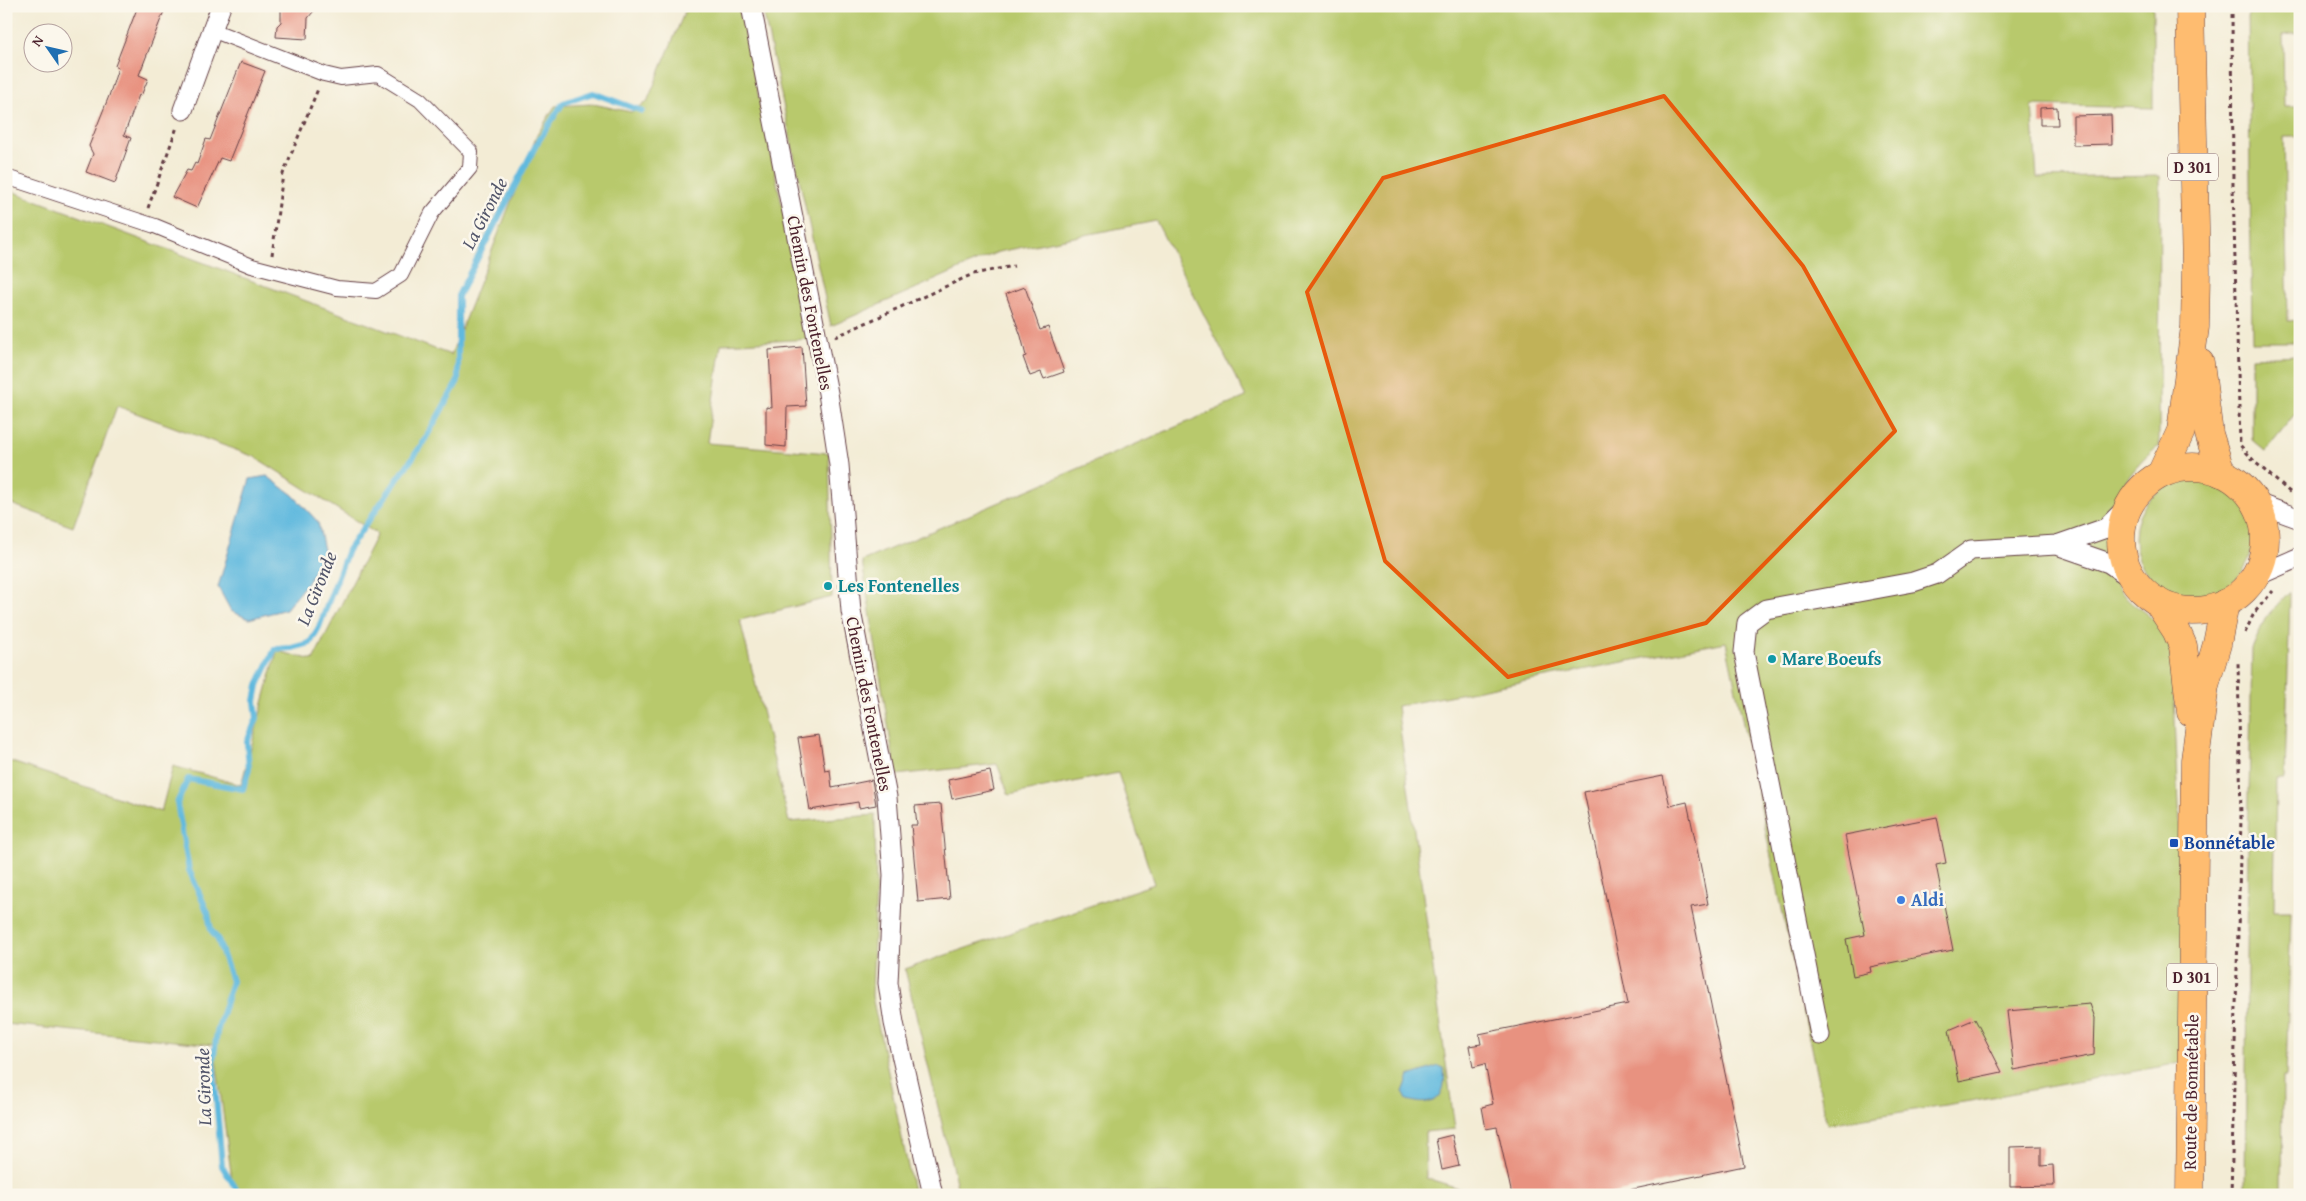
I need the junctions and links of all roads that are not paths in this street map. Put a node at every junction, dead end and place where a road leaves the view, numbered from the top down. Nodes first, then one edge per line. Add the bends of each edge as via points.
1 (221, 6) edge
2 (751, 6) edge
3 (2190, 6) edge
4 (212, 30) junction
5 (183, 110) road end
6 (6, 177) edge
7 (2195, 327) junction
8 (2222, 473) junction
9 (2161, 474) junction
10 (2254, 502) junction
11 (2130, 504) junction
12 (2300, 518) edge
13 (2057, 545) junction
14 (2300, 557) edge
15 (2135, 581) junction
16 (2265, 582) junction
17 (2157, 601) junction
18 (2225, 603) junction
19 (2195, 760) junction
20 (1820, 1035) dead end
21 (932, 1195) edge
22 (2190, 1195) edge

1 - 4 street
2 - 21 street, Chemin des Fontenelles via 840,465 851,611 887,797 893,874 888,983
3 - 7 main road, D 301
4 - 5 street
4 - 6 street via 324,74 341,78 378,74 420,100 471,152 470,168 432,213 401,275 376,292 337,288 252,266 142,222
7 - 8 main road, D 301 via 2209,434
7 - 9 main road, D 301 via 2181,430
8 - 9 main road via 2194,467
8 - 10 main road via 2239,484
9 - 11 main road via 2144,486
10 - 12 street
10 - 16 main road via 2261,516
11 - 13 street via 2106,528
11 - 15 main road via 2121,540 2125,562
13 - 15 street via 2109,563
13 - 20 street via 1971,550 1937,574 1913,582 1766,609 1747,623 1744,652
14 - 16 street
15 - 17 main road
16 - 18 main road via 2244,589
17 - 18 main road via 2189,610 2208,609
17 - 19 main road, D 301 via 2183,646
18 - 19 main road, Route de Bonnétable / D 301 via 2205,684
19 - 22 main road, Route de Bonnétable / D 301

